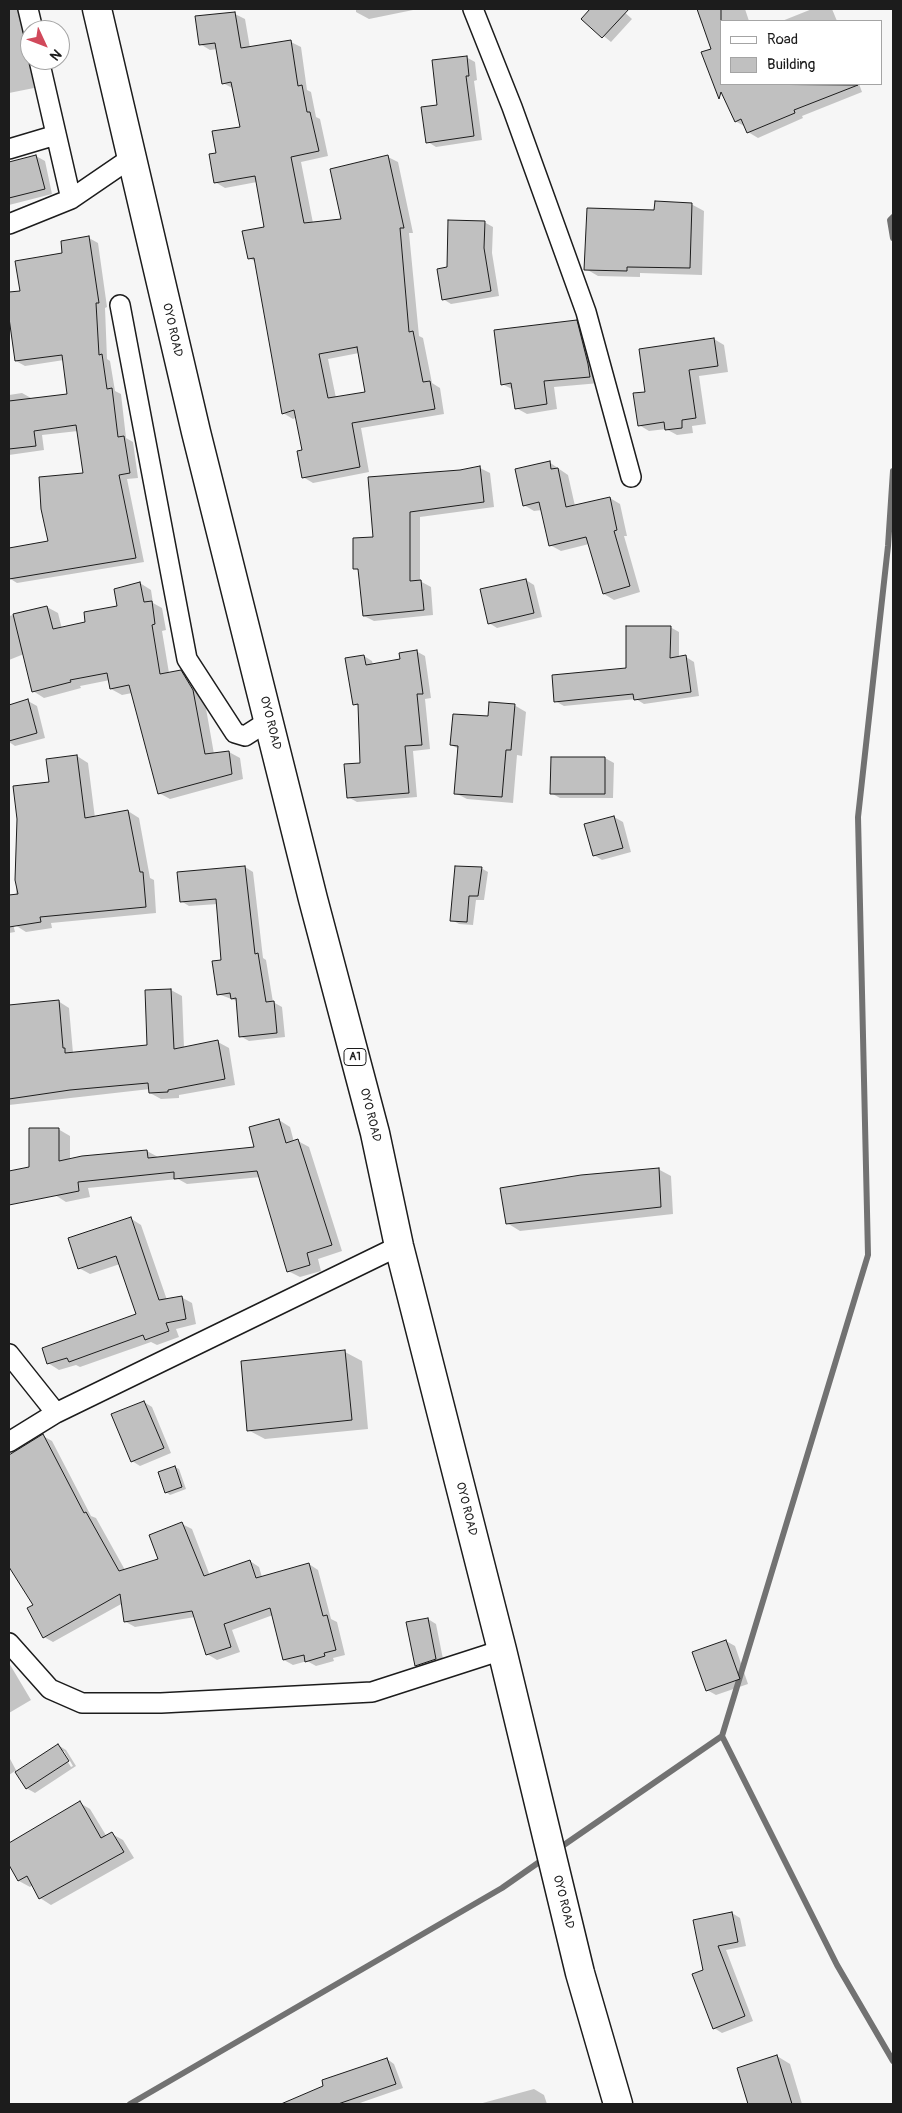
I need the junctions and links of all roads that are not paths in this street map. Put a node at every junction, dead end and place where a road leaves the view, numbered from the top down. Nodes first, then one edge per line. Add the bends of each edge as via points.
1 (97, 9) edge
2 (473, 9) edge
3 (41, 70) edge
4 (56, 135) junction
5 (9, 149) edge
6 (131, 158) junction
7 (70, 199) junction
8 (9, 224) edge
9 (120, 305) dead end
10 (631, 477) dead end
11 (270, 720) junction
12 (400, 1246) junction
13 (9, 1357) edge
14 (56, 1413) junction
15 (9, 1442) edge
16 (9, 1643) edge
17 (502, 1650) junction
18 (618, 2104) edge

1 - 6 highway, OYO ROAD / A1
2 - 10 street via 586,312
3 - 4 street
4 - 5 street
4 - 7 street
6 - 7 street
6 - 11 highway, OYO ROAD / A1 via 196,432
7 - 8 street
9 - 11 street via 187,659 235,733 244,736
11 - 12 highway, OYO ROAD / A1 via 315,908 375,1133
12 - 14 street
12 - 17 highway, OYO ROAD / A1
13 - 14 street
14 - 15 street
16 - 17 street via 50,1689 82,1703 372,1692
17 - 18 highway, OYO ROAD / A1 via 580,1973

